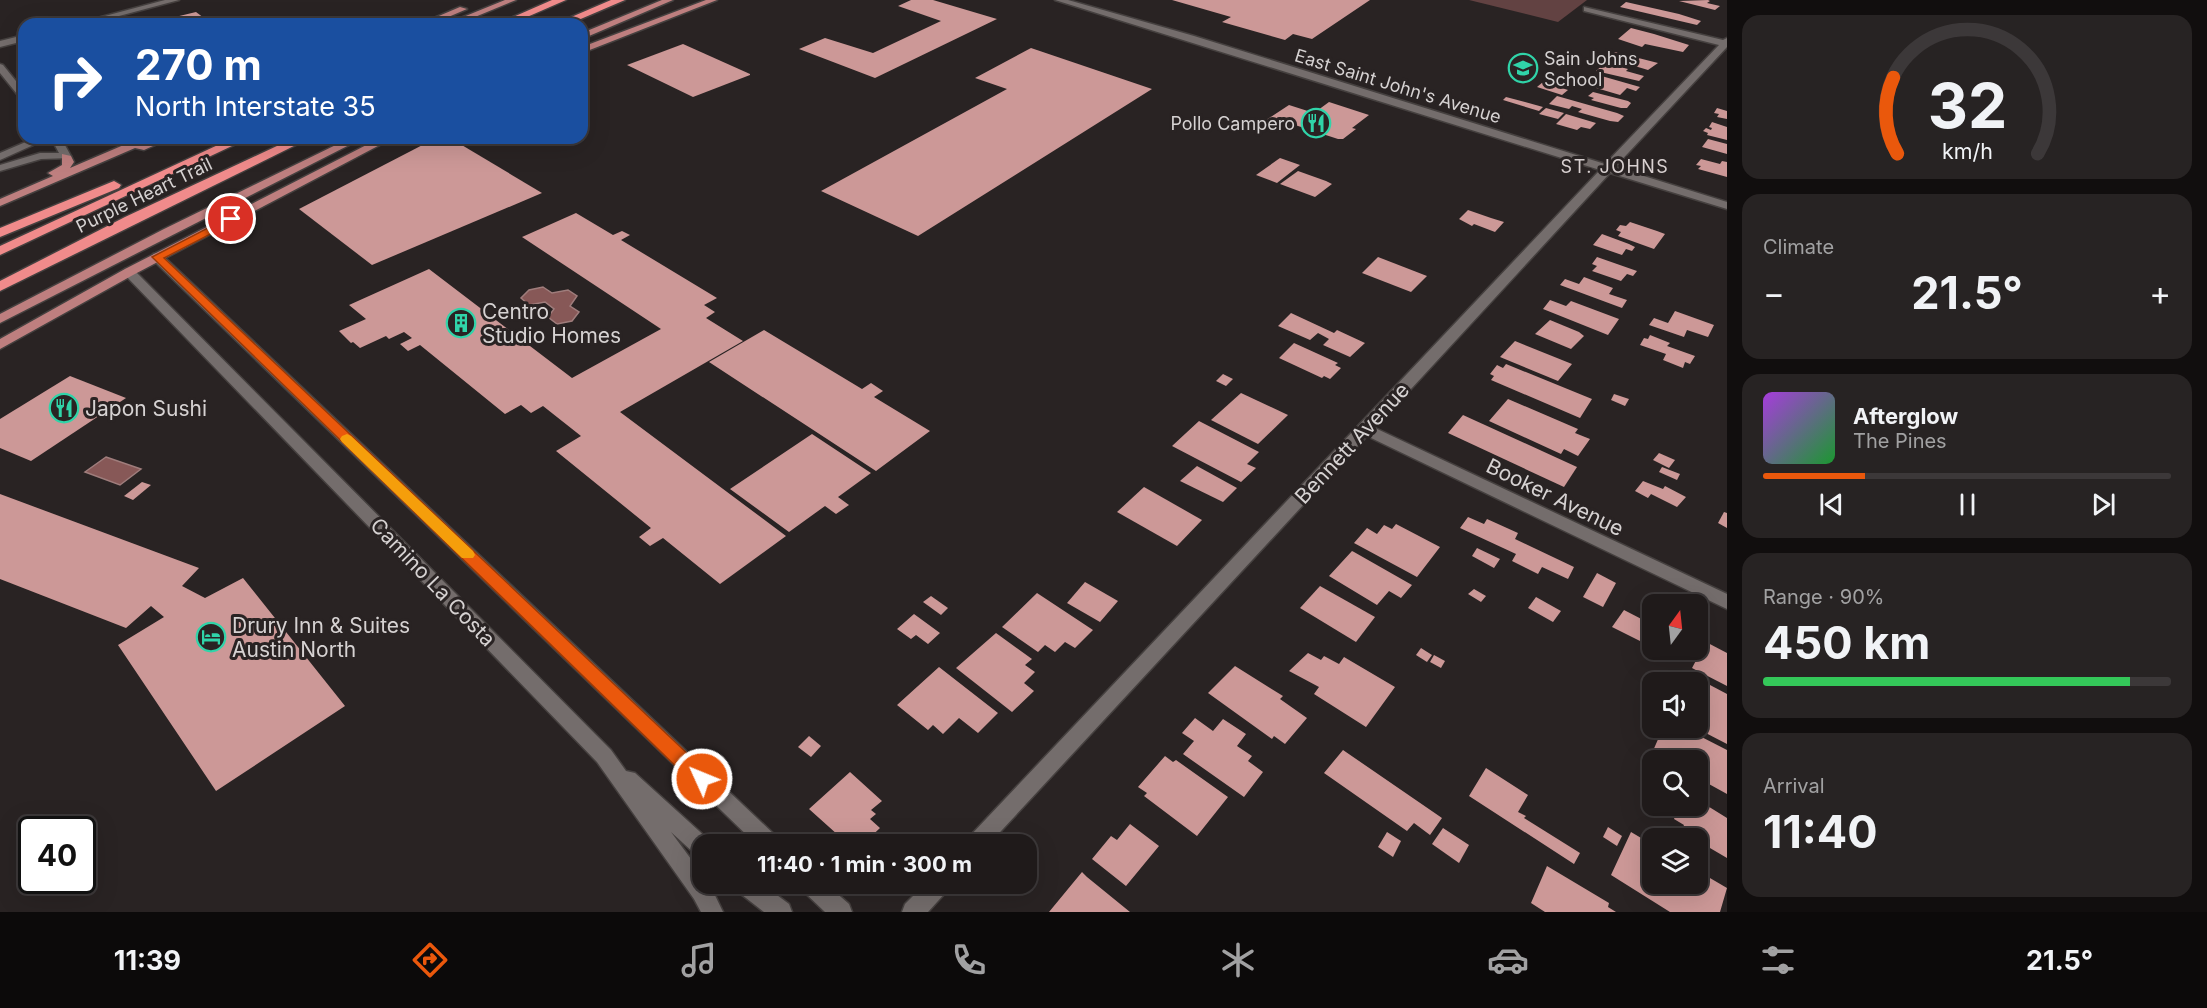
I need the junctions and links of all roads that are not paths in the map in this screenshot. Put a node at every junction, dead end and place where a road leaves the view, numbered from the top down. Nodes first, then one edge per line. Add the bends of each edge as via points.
1 (175, 0) edge
2 (485, 0) edge
3 (512, 0) edge
4 (561, 0) edge
5 (620, 0) edge
6 (627, 0) edge
7 (669, 0) edge
8 (713, 0) edge
9 (1059, 0) edge
10 (607, 5) junction
11 (1587, 9) dead end
12 (103, 18) edge
13 (439, 18) edge
14 (466, 18) edge
15 (517, 18) edge
16 (575, 18) edge
17 (588, 34) edge
18 (18, 40) edge
19 (1726, 43) edge
20 (0, 44) edge
21 (588, 48) edge
22 (0, 67) edge
23 (18, 89) edge
24 (30, 144) edge
25 (59, 144) edge
26 (136, 144) edge
27 (149, 144) edge
28 (224, 144) edge
29 (228, 144) edge
30 (291, 144) edge
31 (346, 144) edge
32 (376, 144) edge
33 (66, 156) junction
34 (0, 157) edge
35 (0, 168) edge
36 (1608, 169) junction
37 (68, 175) junction
38 (0, 194) edge
39 (0, 203) edge
40 (1727, 206) edge
41 (0, 233) edge
42 (0, 251) edge
43 (157, 257) junction
44 (129, 273) junction
45 (0, 287) edge
46 (0, 319) edge
47 (0, 345) edge
48 (1365, 429) junction
49 (1727, 602) edge
50 (604, 756) junction
51 (760, 834) edge
52 (985, 834) edge
53 (692, 838) edge
54 (758, 894) edge
55 (822, 894) edge
56 (930, 894) edge
57 (712, 912) edge
58 (781, 912) edge
59 (841, 912) edge
60 (913, 912) edge

1 - 12 street
2 - 13 main road
3 - 14 main road
4 - 15 highway
5 - 10 highway
6 - 10 highway
7 - 17 main road
8 - 21 main road
9 - 36 street, East Saint John's Avenue
10 - 16 highway
11 - 19 street
18 - 20 street
19 - 36 street, Bennett Avenue
22 - 23 street
24 - 34 street
25 - 33 street
26 - 37 main road
27 - 37 main road
28 - 41 highway via 135,176
29 - 42 highway, Purple Heart Trail
30 - 45 highway, Purple Heart Trail
31 - 46 main road via 177,226
32 - 43 main road
33 - 35 street via 39,156
33 - 38 main road via 66,167
36 - 40 street, East Saint John's Avenue
36 - 48 street, Bennett Avenue
37 - 39 main road
43 - 44 main road
43 - 51 street, Camino La Costa
44 - 47 main road
44 - 50 street, Camino La Costa
48 - 49 street, Booker Avenue
48 - 52 street, Bennett Avenue
50 - 53 street
50 - 57 street, Camino La Costa via 702,892
54 - 58 street
55 - 59 street
56 - 60 street

